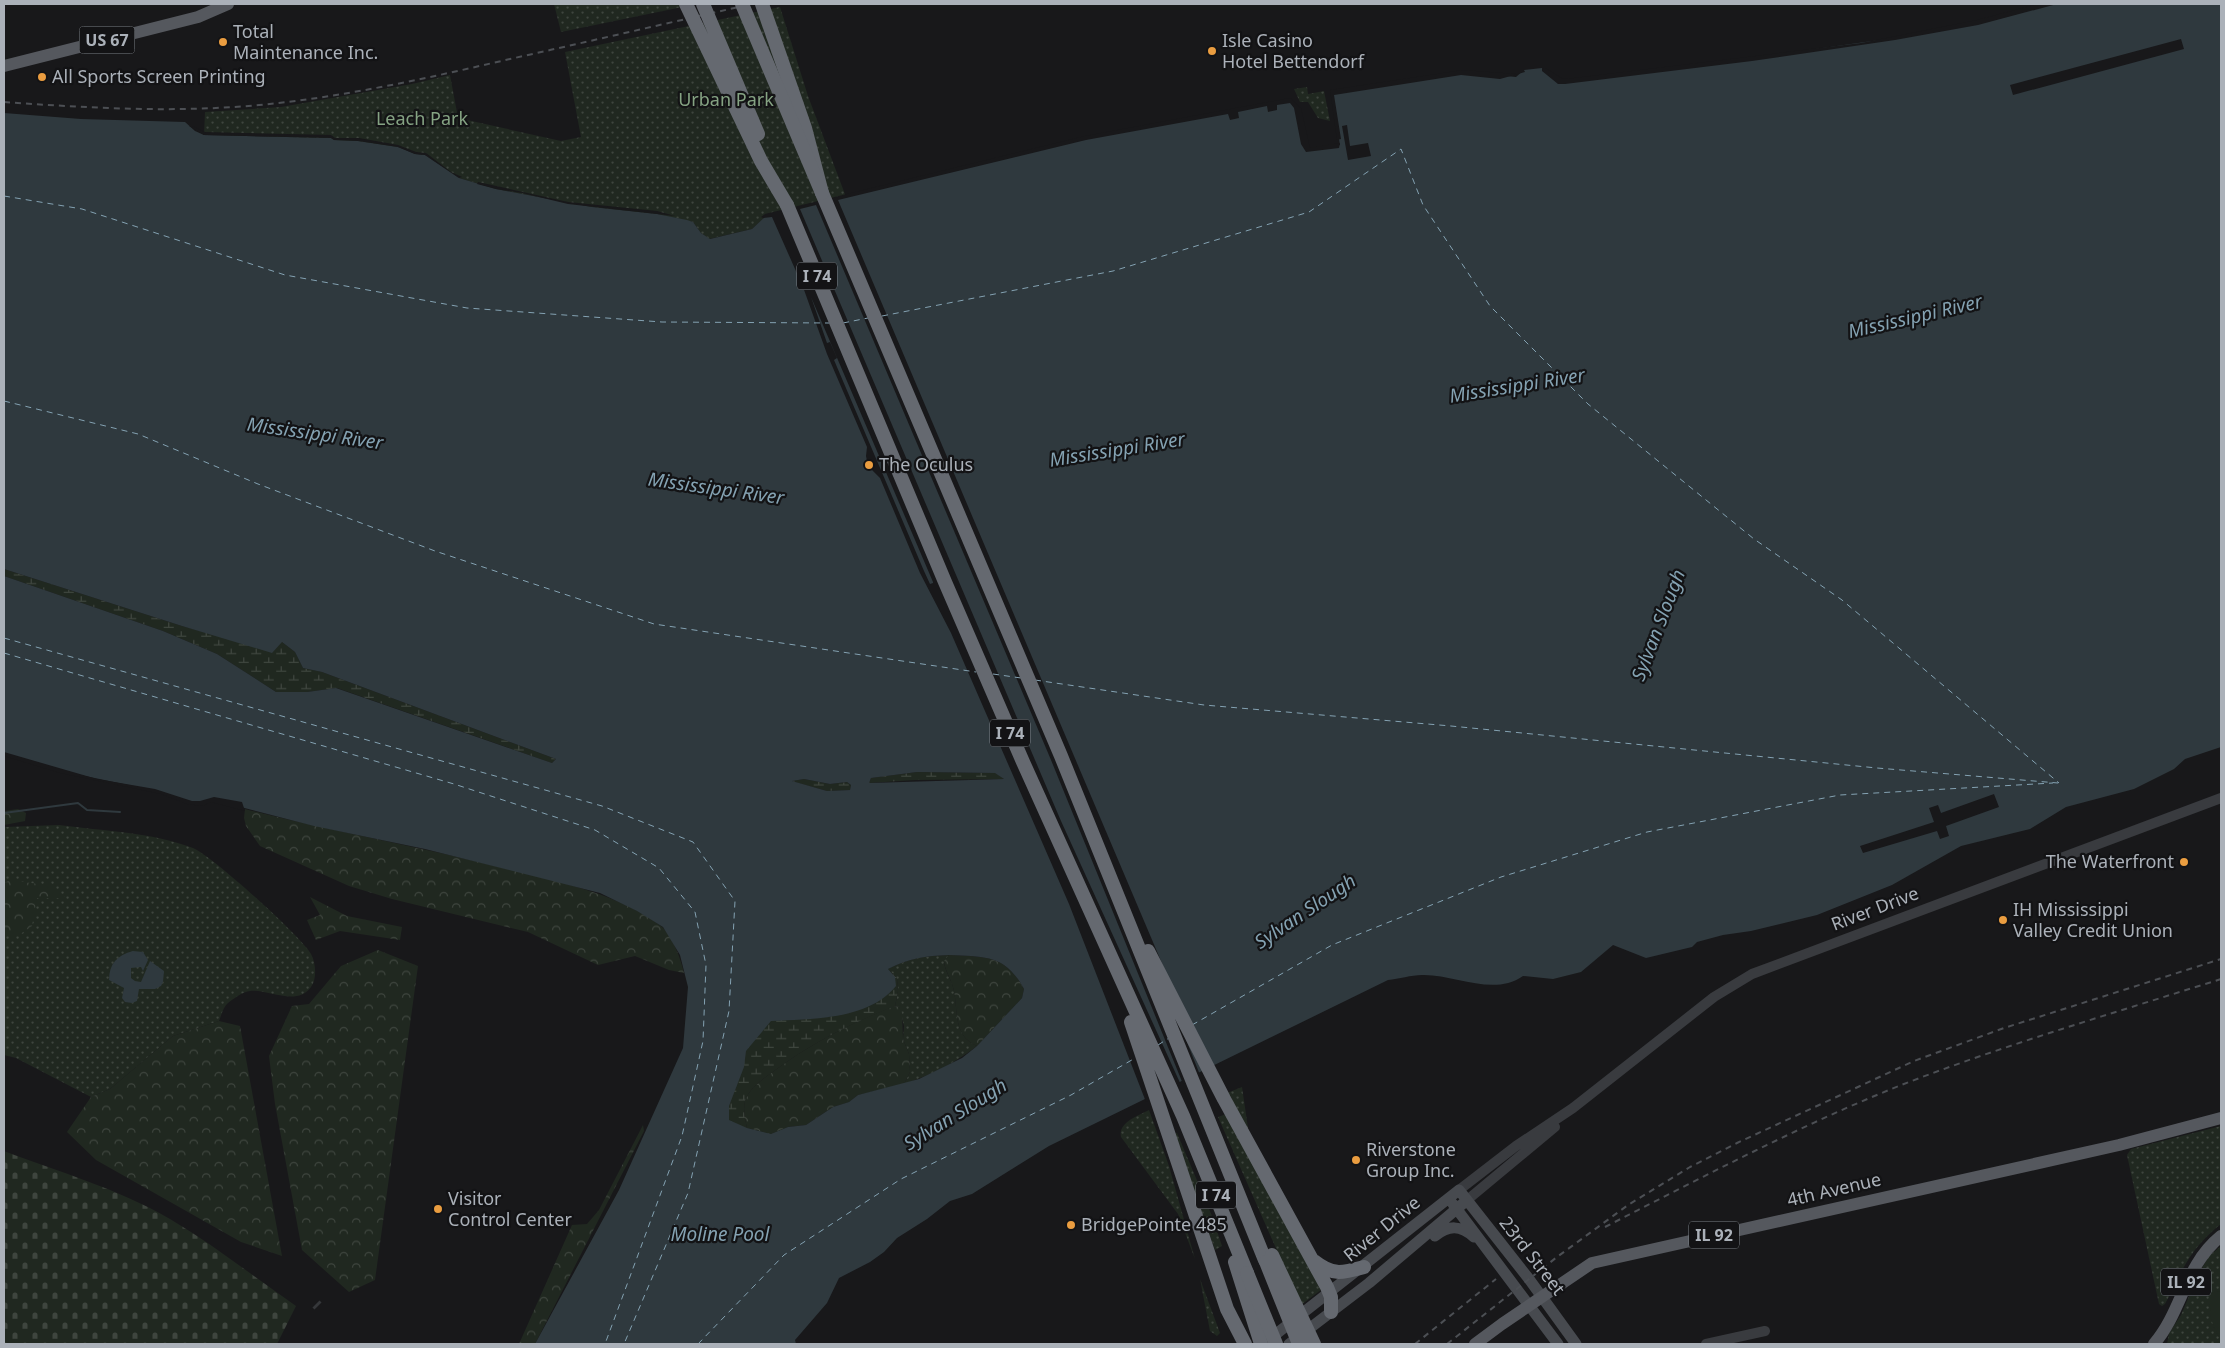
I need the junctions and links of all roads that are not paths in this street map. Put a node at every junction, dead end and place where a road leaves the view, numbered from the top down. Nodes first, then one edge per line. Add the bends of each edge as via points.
1 (228, 4) edge
2 (686, 4) edge
3 (703, 4) edge
4 (742, 4) edge
5 (762, 4) edge
6 (10, 65) edge
7 (822, 193) junction
8 (787, 205) junction
9 (2221, 798) edge
10 (1117, 893) junction
11 (1113, 964) junction
12 (1573, 1108) junction
13 (2221, 1118) edge
14 (1459, 1190) junction
15 (1449, 1198) junction
16 (1466, 1201) junction
17 (1457, 1210) junction
18 (2221, 1236) edge
19 (1485, 1249) junction
20 (1269, 1258) junction
21 (1313, 1260) junction
22 (1364, 1267) junction
23 (1384, 1270) junction
24 (1243, 1276) junction
25 (1330, 1293) junction
26 (1543, 1297) junction
27 (1530, 1306) junction
28 (1227, 1309) junction
29 (1331, 1312) junction
30 (1765, 1331) dead end
31 (1233, 1344) edge
32 (1245, 1344) edge
33 (1262, 1344) edge
34 (1276, 1344) edge
35 (1288, 1344) edge
36 (1299, 1344) edge
37 (1314, 1344) edge
38 (1475, 1344) edge
39 (1558, 1344) edge
40 (1576, 1344) edge
41 (1706, 1344) edge
42 (2154, 1344) edge

1 - 6 main road, US 67 via 198,17
2 - 8 highway, bridge via 761,161
3 - 8 highway, I 74, bridge
4 - 7 highway, I 74, bridge
5 - 7 highway, bridge via 805,128
7 - 10 highway, I 74
8 - 11 highway, I 74 via 972,645
9 - 12 street, River Drive via 1752,974 1714,997
10 - 20 highway, I 74
10 - 21 highway via 1224,1099
11 - 24 highway, I 74 via 1183,1116 1227,1223
11 - 28 highway
12 - 14 street, River Drive
12 - 16 street, River Drive via 1560,1123
13 - 26 main road, 4th Avenue / IL 92 via 2119,1145 1604,1260 1580,1270
14 - 15 main road, River Drive
14 - 16 main road, 23rd Street
15 - 17 main road, 23rd Street
15 - 22 main road, River Drive
16 - 17 main road, River Drive
16 - 26 main road, 23rd Street
17 - 19 main road, 23rd Street
17 - 23 main road, River Drive
18 - 42 main road, IL 92 via 2192,1270 2173,1314
19 - 23 main road via 1464,1230 1446,1228
19 - 27 main road, 23rd Street
20 - 36 highway, bridge
20 - 37 highway, bridge
21 - 22 highway via 1336,1272
21 - 25 highway
22 - 25 main road, River Drive
23 - 29 main road, River Drive
24 - 33 highway
24 - 34 highway, I 74, bridge
25 - 29 highway
25 - 33 main road, River Drive
26 - 27 main road, 4th Avenue / IL 92
26 - 40 main road, 23rd Street
27 - 38 main road, 4th Avenue / IL 92
27 - 39 main road, 23rd Street
28 - 31 highway
28 - 32 highway
29 - 35 main road, River Drive
30 - 41 street

